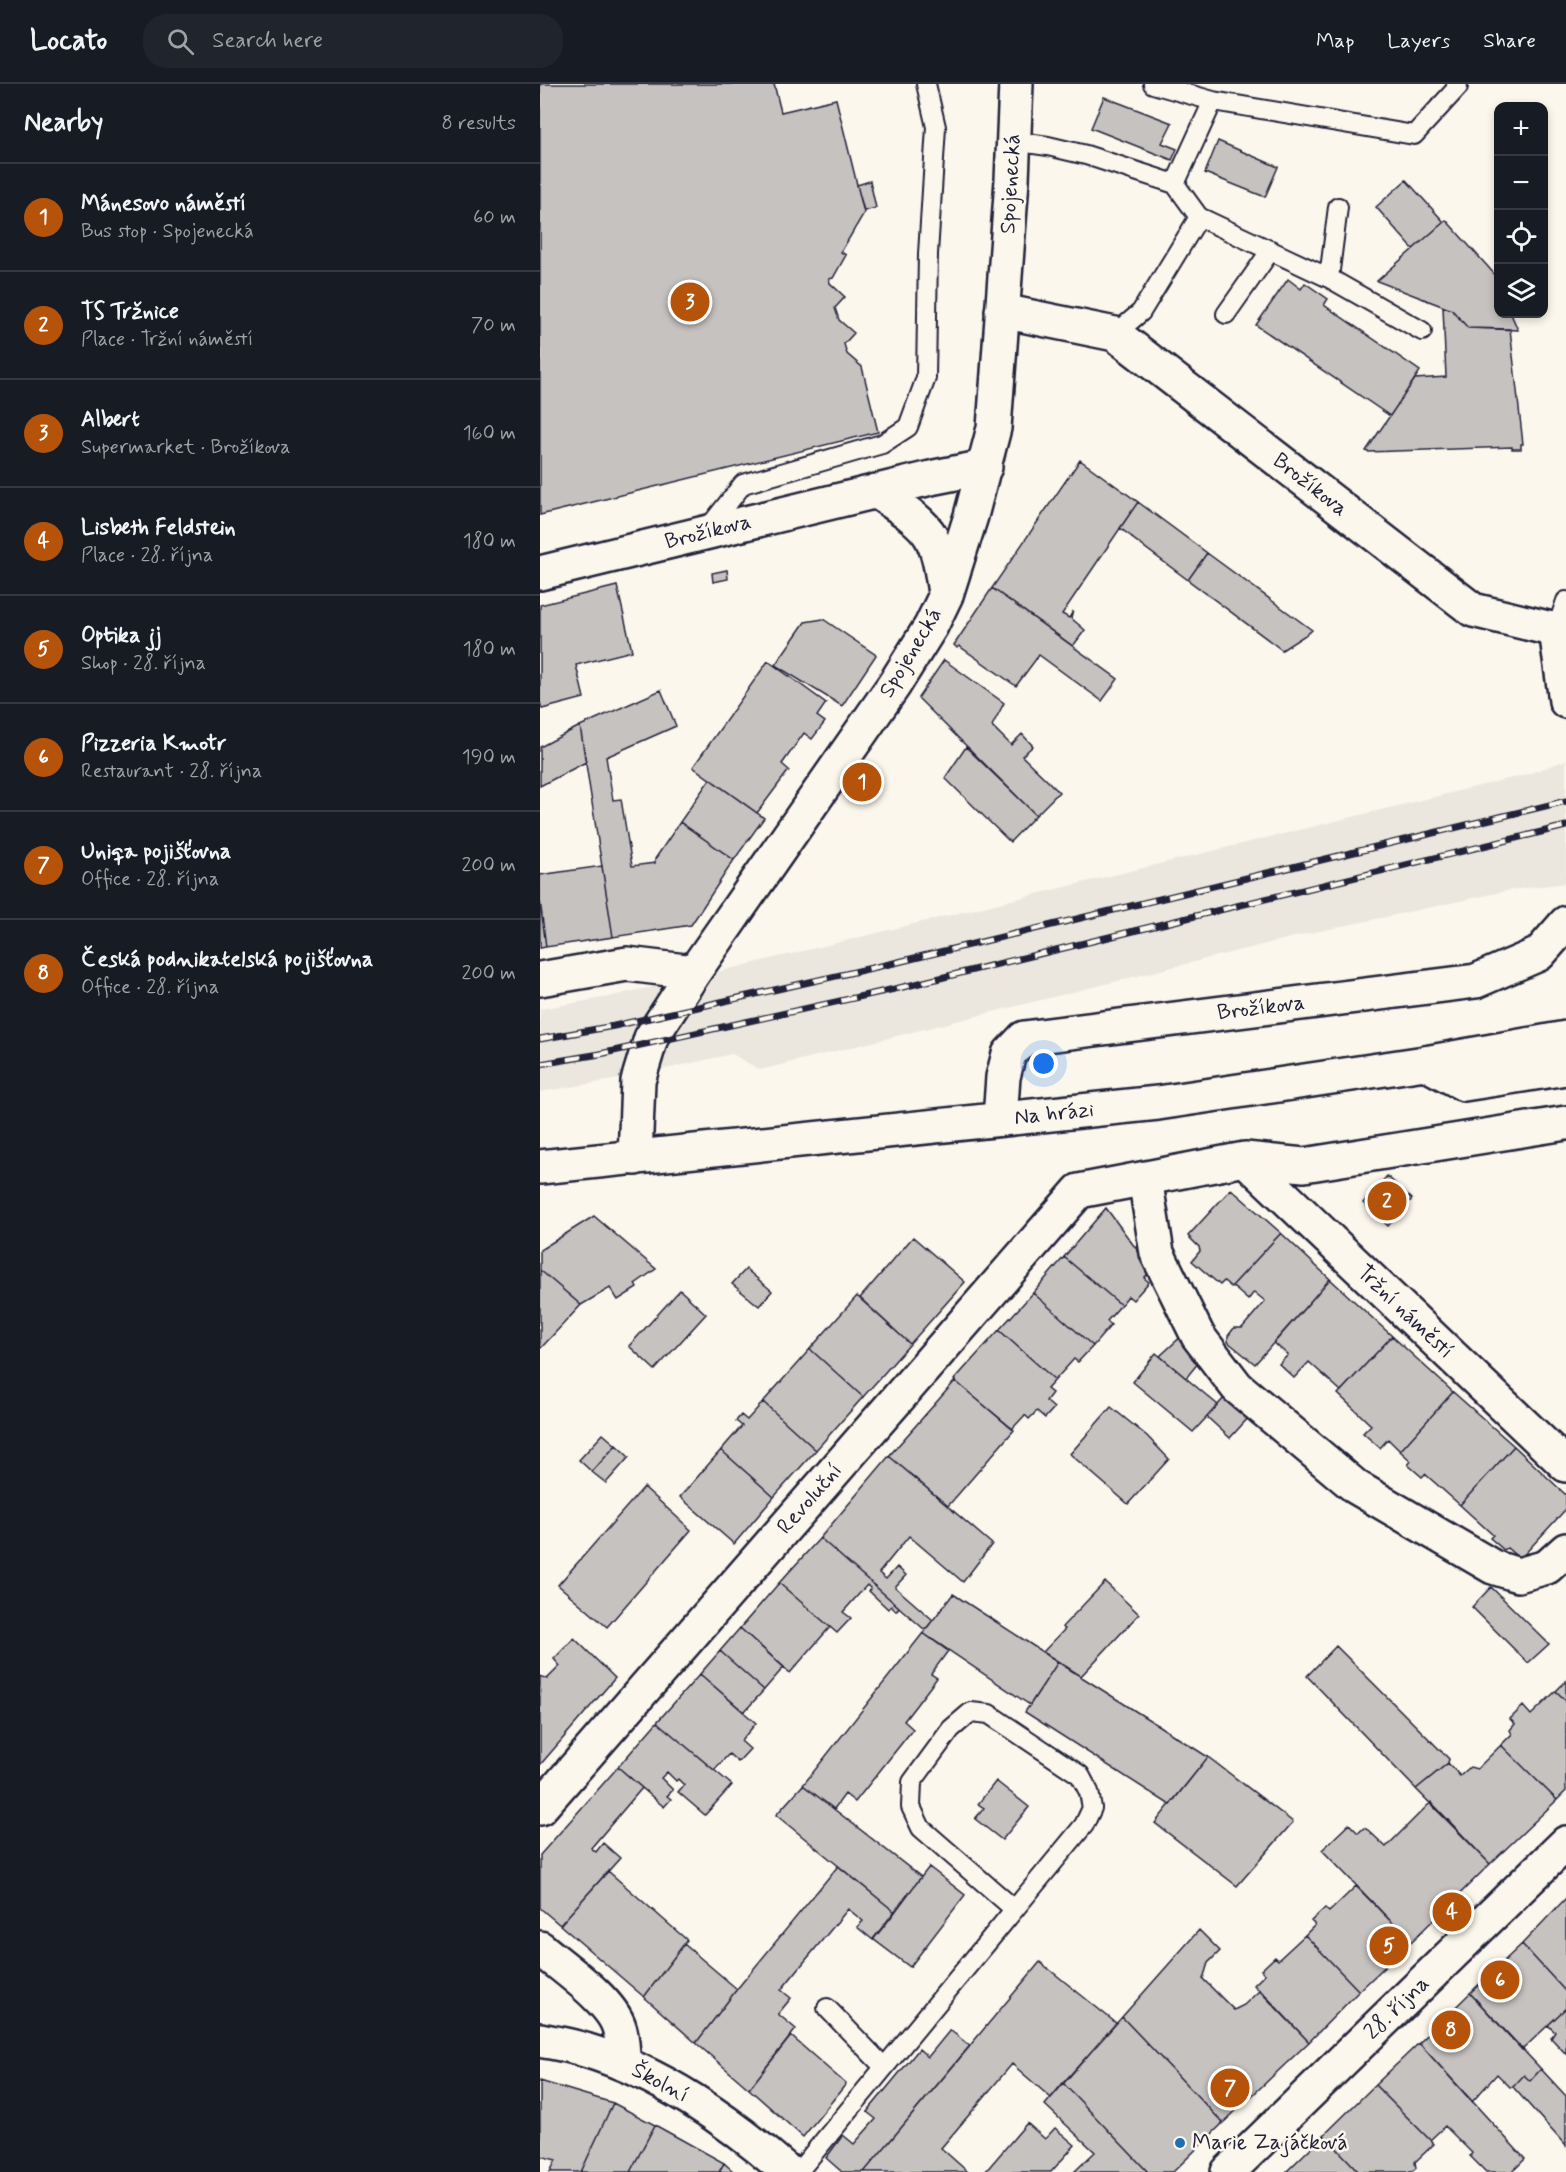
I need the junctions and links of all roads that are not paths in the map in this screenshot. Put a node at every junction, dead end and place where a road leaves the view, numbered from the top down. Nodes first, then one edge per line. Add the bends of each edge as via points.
1 (926, 84) edge
2 (1016, 84) edge
3 (1153, 84) edge
4 (1455, 84) edge
5 (1213, 101) junction
6 (1013, 141) junction
7 (1174, 184) junction
8 (1338, 207) dead end
9 (1199, 217) junction
10 (1271, 250) junction
11 (1329, 278) junction
12 (1002, 311) junction
13 (1226, 314) dead end
14 (1422, 331) dead end
15 (1115, 334) junction
16 (985, 467) junction
17 (876, 491) junction
18 (705, 532) junction
19 (540, 573) edge
20 (946, 595) junction
21 (1561, 616) edge
22 (1566, 701) edge
23 (1566, 923) edge
24 (694, 972) junction
25 (540, 979) edge
26 (1566, 1038) edge
27 (1425, 1063) junction
28 (1566, 1068) edge
29 (1000, 1119) junction
30 (1566, 1123) edge
31 (635, 1158) junction
32 (1245, 1159) junction
33 (540, 1167) edge
34 (1145, 1178) junction
35 (1562, 1453) edge
36 (1566, 1550) edge
37 (540, 1808) edge
38 (1566, 1843) edge
39 (1013, 1908) junction
40 (540, 1948) edge
41 (827, 2008) dead end
42 (540, 2040) edge
43 (624, 2064) junction
44 (884, 2067) junction
45 (788, 2172) edge
46 (798, 2172) edge
47 (1228, 2172) edge

1 - 18 lane via 936,127 926,378 908,427 882,444 743,484
2 - 6 street, Spojenecká
3 - 5 lane
4 - 5 lane via 1458,87 1414,135
5 - 7 lane
6 - 7 lane via 1086,155
6 - 12 street, Spojenecká
7 - 9 lane
8 - 11 lane
9 - 10 lane
9 - 15 lane via 1141,312
10 - 11 lane
10 - 13 lane
11 - 14 lane
12 - 15 street, Brožíkova
12 - 16 street, Spojenecká via 994,428
15 - 21 street, Brožíkova via 1473,610
16 - 17 street, Brožíkova
16 - 20 street, Spojenecká
17 - 18 street, Brožíkova
17 - 20 street via 905,511 930,536 940,560
18 - 19 street, Brožíkova
20 - 24 street, Spojenecká via 887,694
21 - 22 street, Brožíkova
23 - 29 street, Brožíkova via 1539,954 1476,981 1024,1038 1009,1054
24 - 25 street via 627,964
24 - 31 street, Spojenecká via 651,1038 638,1082
26 - 27 street, Na hrázi
27 - 28 street via 1464,1084
27 - 29 street, Na hrázi via 1158,1103
29 - 31 street, Na hrázi
30 - 32 street via 1304,1165
31 - 33 street, Na hrázi
32 - 34 street
32 - 35 street, Tržní náměstí
34 - 36 street via 1157,1253 1198,1336 1237,1387 1356,1487 1493,1567 1518,1575 1547,1567
34 - 37 street, Revoluční via 1079,1191
38 - 47 street, 28. října
39 - 39 lane via 1084,1825 1092,1808 1089,1791 1080,1775 989,1714 970,1712 951,1729 912,1782 911,1807 921,1828
39 - 44 lane
40 - 43 street, Školní via 614,2015 620,2028
41 - 44 lane
42 - 43 street via 584,2049
43 - 45 street, Školní via 721,2118
44 - 46 lane

